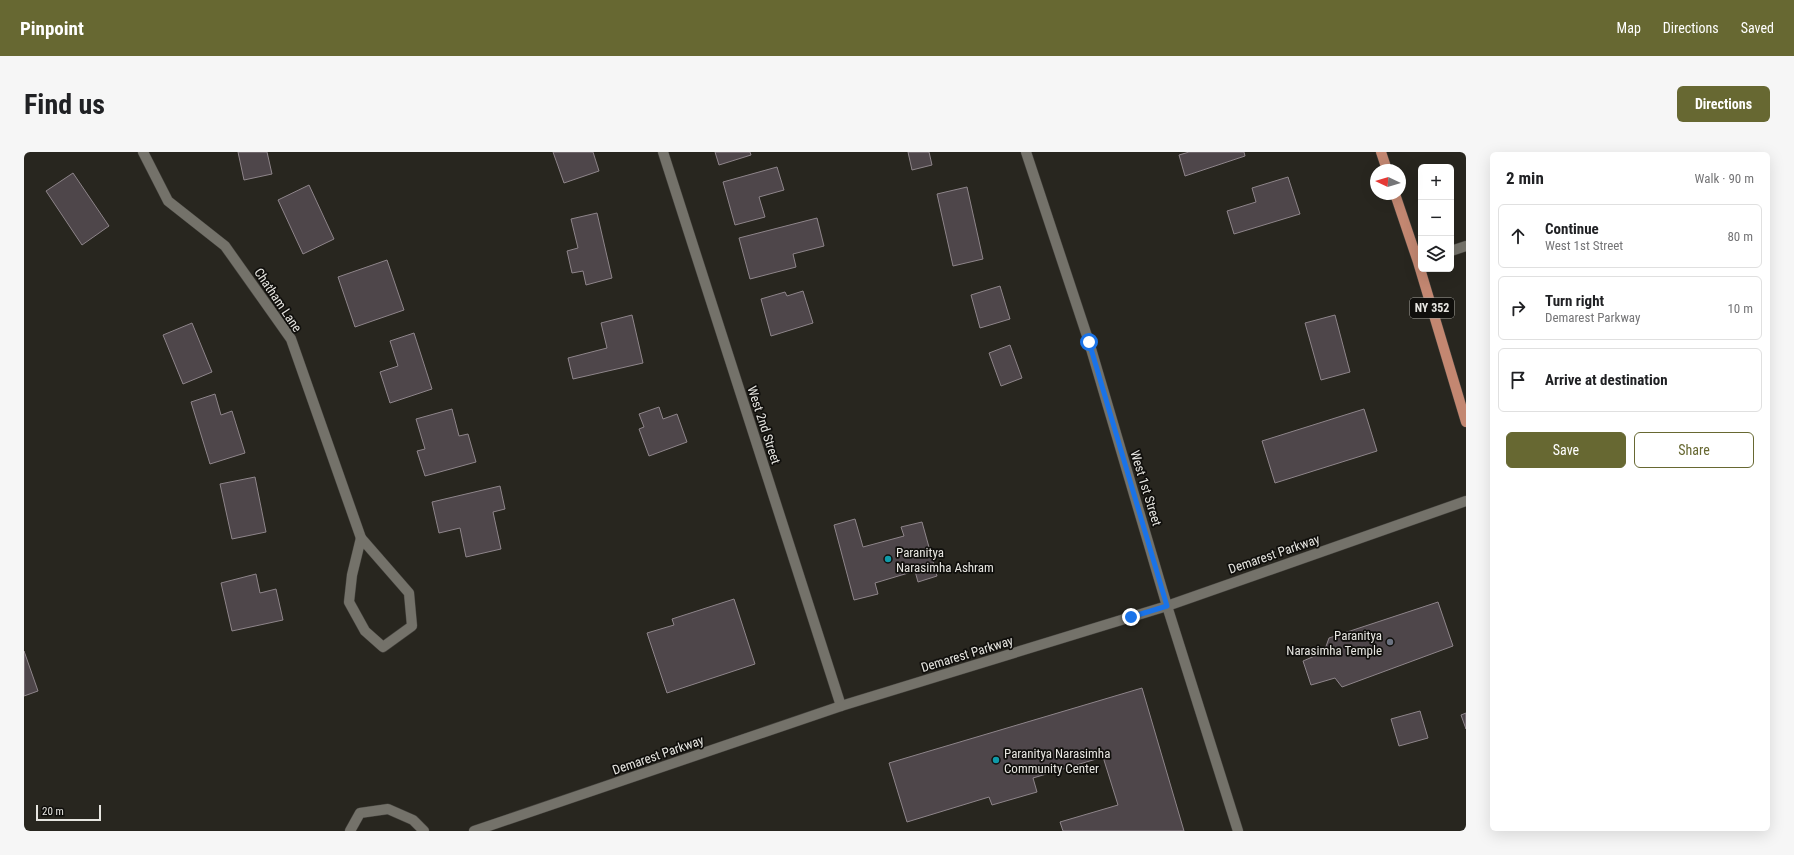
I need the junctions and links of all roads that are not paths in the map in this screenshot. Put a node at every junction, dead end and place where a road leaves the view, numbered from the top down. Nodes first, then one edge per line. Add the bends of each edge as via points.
1 (143, 152) edge
2 (663, 152) edge
3 (1026, 152) edge
4 (1381, 152) edge
5 (1385, 164) edge
6 (1397, 200) edge
7 (1466, 246) edge
8 (1454, 250) edge
9 (1418, 256) edge
10 (1423, 272) edge
11 (1466, 422) edge
12 (1466, 501) edge
13 (361, 538) junction
14 (1167, 606) junction
15 (841, 706) junction
16 (350, 831) edge
17 (424, 831) edge
18 (474, 831) edge
19 (1238, 831) edge

1 - 13 street, Chatham Lane via 168,201 225,246 290,340
2 - 15 street, West 2nd Street
3 - 14 street, West 1st Street via 1089,342
4 - 5 main road
6 - 9 main road, NY 352
7 - 8 street
10 - 11 main road, NY 352
12 - 14 street, Demarest Parkway
13 - 13 street, Chatham Lane via 352,575 349,602 365,631 383,647 412,626 409,593
14 - 15 street, Demarest Parkway
14 - 19 street, West 1st Street
15 - 18 street, Demarest Parkway
16 - 17 street via 360,813 388,809 413,820

